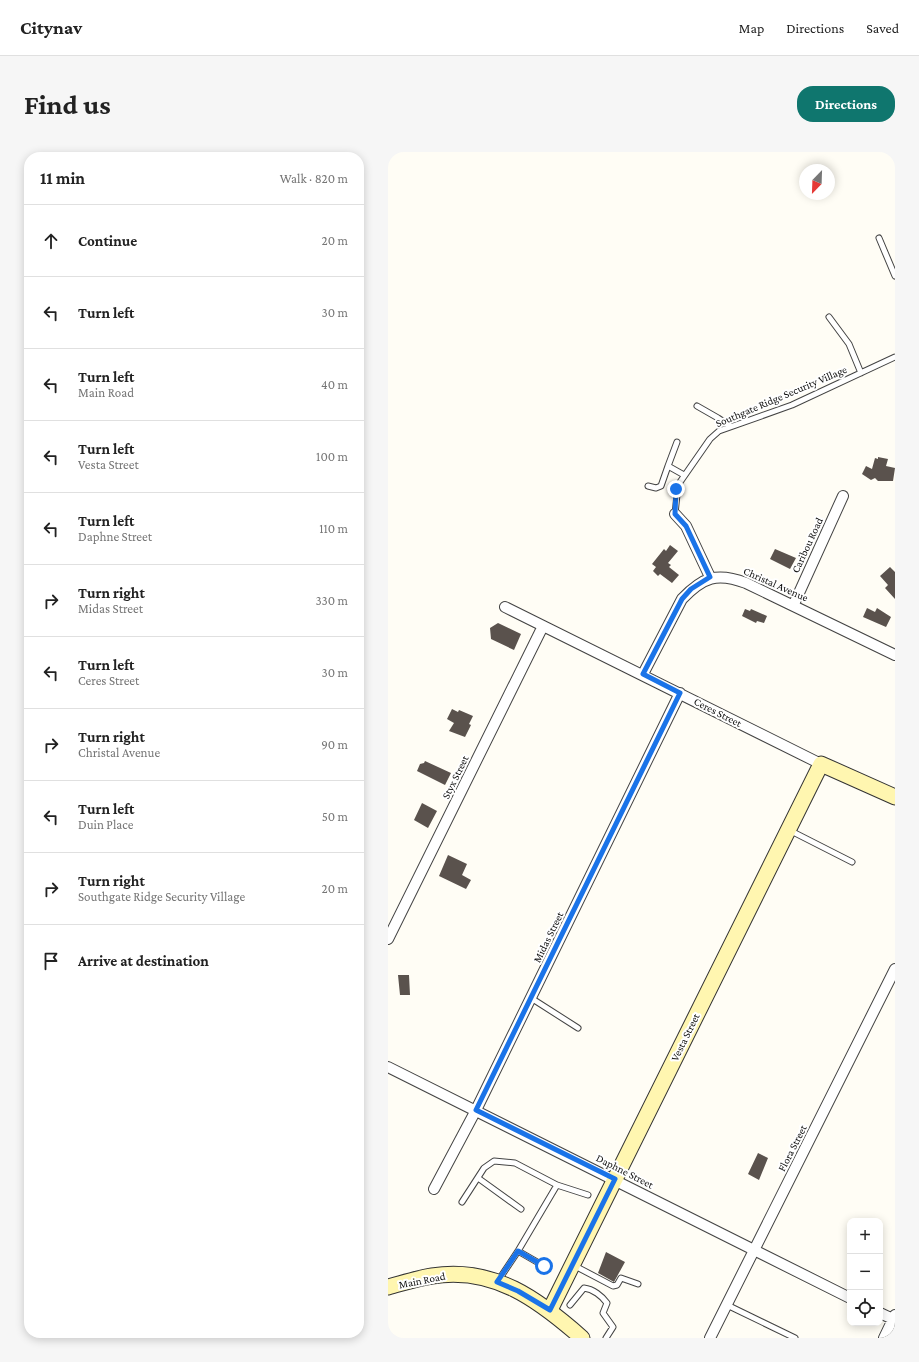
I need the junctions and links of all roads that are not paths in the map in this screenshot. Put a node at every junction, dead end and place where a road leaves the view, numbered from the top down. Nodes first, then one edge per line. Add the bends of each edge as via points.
1 (879, 238) dead end
2 (895, 276) edge
3 (829, 317) dead end
4 (895, 357) edge
5 (861, 373) junction
6 (697, 406) dead end
7 (730, 426) junction
8 (677, 442) dead end
9 (668, 466) junction
10 (684, 475) junction
11 (648, 486) dead end
12 (843, 496) dead end
13 (675, 514) joint
14 (710, 577) junction
15 (794, 604) junction
16 (505, 607) dead end
17 (543, 626) junction
18 (895, 655) edge
19 (643, 674) junction
20 (680, 693) junction
21 (821, 764) junction
22 (895, 797) edge
23 (788, 830) junction
24 (852, 862) dead end
25 (388, 939) edge
26 (895, 969) edge
27 (531, 998) junction
28 (578, 1028) dead end
29 (388, 1067) edge
30 (476, 1110) junction
31 (478, 1178) junction
32 (615, 1179) junction
33 (557, 1185) junction
34 (434, 1189) dead end
35 (588, 1195) dead end
36 (462, 1202) dead end
37 (521, 1209) dead end
38 (754, 1250) junction
39 (518, 1251) junction
40 (572, 1264) junction
41 (544, 1266) dead end
42 (497, 1282) junction
43 (638, 1284) dead end
44 (388, 1287) edge
45 (847, 1296) edge
46 (570, 1305) dead end
47 (727, 1305) junction
48 (550, 1310) junction
49 (883, 1314) edge
50 (894, 1318) edge
51 (582, 1338) edge
52 (606, 1338) edge
53 (710, 1338) edge
54 (795, 1338) edge
55 (884, 1338) edge

1 - 2 lane
3 - 5 lane via 849,344
4 - 5 lane, Southgate Ridge Security Village
5 - 7 lane, Southgate Ridge Security Village via 792,405 746,423
6 - 7 lane
7 - 10 lane, Southgate Ridge Security Village via 710,439
8 - 9 lane
9 - 10 lane
9 - 11 lane via 661,486
10 - 13 lane, Southgate Ridge Security Village via 676,489
12 - 15 street, Caribou Road
13 - 14 street via 686,526
14 - 15 street, Christal Avenue via 737,579
14 - 19 street via 691,589 682,599
15 - 18 street, Christal Avenue
16 - 17 street, Ceres Street
17 - 19 street, Ceres Street
17 - 25 street, Styx Street
19 - 20 street, Ceres Street
20 - 21 street, Ceres Street
20 - 27 street, Midas Street
21 - 22 street, Ceres Street
21 - 23 street, Vesta Street
23 - 24 lane
23 - 32 street, Vesta Street
26 - 38 street, Flora Street
27 - 28 lane
27 - 30 street, Midas Street
29 - 30 street, Daphne Street
30 - 32 street, Daphne Street
30 - 34 street, Midas Street
31 - 33 lane via 489,1164 503,1161 527,1168
31 - 36 lane
31 - 37 lane
32 - 38 street, Daphne Street
32 - 40 street, Vesta Street
33 - 35 lane
33 - 39 lane
38 - 45 street, Daphne Street
38 - 47 street, Flora Street
39 - 41 lane
39 - 42 lane
40 - 43 lane via 613,1286 622,1278
40 - 48 street, Vesta Street
42 - 44 street, Main Road via 453,1274 432,1276
42 - 48 street, Main Road
46 - 52 lane via 584,1288 607,1302 603,1313 613,1328
47 - 53 street, Flora Street
47 - 54 lane
48 - 51 street, Main Road
49 - 50 street
50 - 55 street

